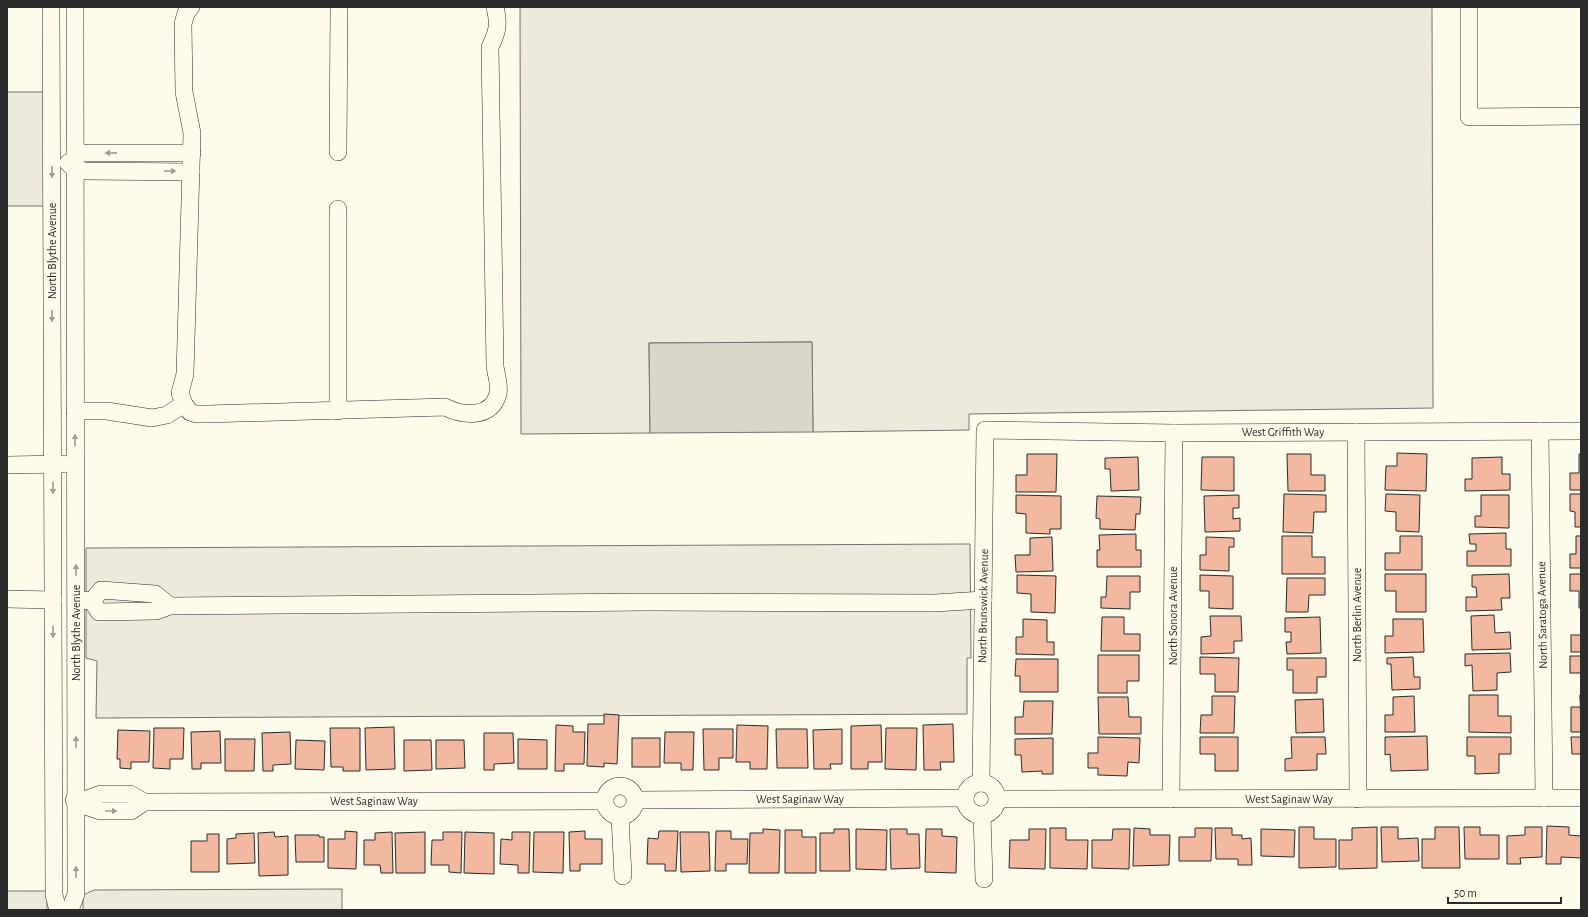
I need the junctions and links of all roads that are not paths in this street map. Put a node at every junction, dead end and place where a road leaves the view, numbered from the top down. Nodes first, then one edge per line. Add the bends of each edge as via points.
1 (51, 7) edge
2 (75, 7) edge
3 (191, 7) edge
4 (339, 7) edge
5 (495, 7) edge
6 (1468, 7) edge
7 (51, 38) junction
8 (1581, 116) edge
9 (75, 152) junction
10 (137, 152) junction
11 (338, 152) dead end
12 (192, 153) junction
13 (75, 169) junction
14 (138, 171) junction
15 (191, 172) junction
16 (338, 209) dead end
17 (184, 404) junction
18 (75, 411) junction
19 (338, 411) junction
20 (985, 430) joint
21 (1540, 431) junction
22 (1581, 431) edge
23 (1356, 432) junction
24 (1174, 433) junction
25 (53, 464) junction
26 (75, 464) junction
27 (7, 465) edge
28 (129, 591) junction
29 (7, 599) edge
30 (53, 600) junction
31 (84, 600) junction
32 (983, 600) junction
33 (170, 606) junction
34 (130, 612) junction
35 (53, 662) junction
36 (981, 783) junction
37 (965, 798) junction
38 (1544, 798) junction
39 (1581, 798) edge
40 (998, 799) junction
41 (1171, 799) junction
42 (1358, 799) junction
43 (636, 800) junction
44 (603, 801) junction
45 (76, 803) junction
46 (982, 815) junction
47 (620, 817) junction
48 (623, 876) dead end
49 (984, 879) dead end
50 (58, 910) edge
51 (70, 910) edge

1 - 7 street, North Blythe Avenue
2 - 9 street, North Blythe Avenue
3 - 12 street via 183,24 184,92 192,133
4 - 11 street
5 - 19 street via 498,32 490,47 495,358 498,394 485,412 472,414 445,407
6 - 8 street via 1469,117
7 - 13 street, North Blythe Avenue via 61,62 62,151 67,162
7 -> 25 street, North Blythe Avenue
10 -> 9 street
9 - 13 street, North Blythe Avenue
10 - 12 street
10 - 14 street
12 - 15 street
13 - 14 street
13 - 18 street, North Blythe Avenue
14 -> 15 street
15 - 17 street via 185,374 180,393
16 - 19 street
17 - 18 street via 167,415 152,418 107,411
17 - 19 street via 190,412 196,414
26 -> 18 street, North Blythe Avenue
20 - 24 street, West Griffith Way
20 - 32 street, North Brunswick Avenue
21 - 22 street, West Griffith Way
21 - 23 street, West Griffith Way
21 - 38 street, North Saratoga Avenue
23 - 24 street, West Griffith Way
23 - 42 street, North Berlin Avenue
24 - 41 street, North Sonora Avenue
25 - 26 street
25 - 27 street
25 -> 30 street, North Blythe Avenue
31 -> 26 street, North Blythe Avenue
28 - 31 street via 101,590
28 - 33 street via 155,594
28 - 34 street
29 - 30 street
30 -> 35 street, North Blythe Avenue
31 - 34 street via 99,612
45 -> 31 street, North Blythe Avenue
32 - 33 street via 935,603 648,602
32 - 36 street, North Brunswick Avenue
33 - 34 street via 156,611
35 - 45 street, North Blythe Avenue via 61,676 62,787
35 - 50 street, North Blythe Avenue via 54,895
36 - 37 street via 967,790
36 - 40 street via 996,791
37 - 43 street, West Saginaw Way
37 - 46 street via 967,807 973,813
38 - 39 street, West Saginaw Way
38 - 42 street, West Saginaw Way
40 - 41 street, West Saginaw Way
40 - 46 street via 996,807 990,813
41 - 42 street, West Saginaw Way
43 - 44 street via 631,789 619,785 608,790
43 - 47 street via 631,812
44 - 45 street, West Saginaw Way via 144,802 130,794 101,794
44 - 47 street via 608,812
51 -> 45 street, North Blythe Avenue via 76,894
46 - 49 street
47 - 48 street

